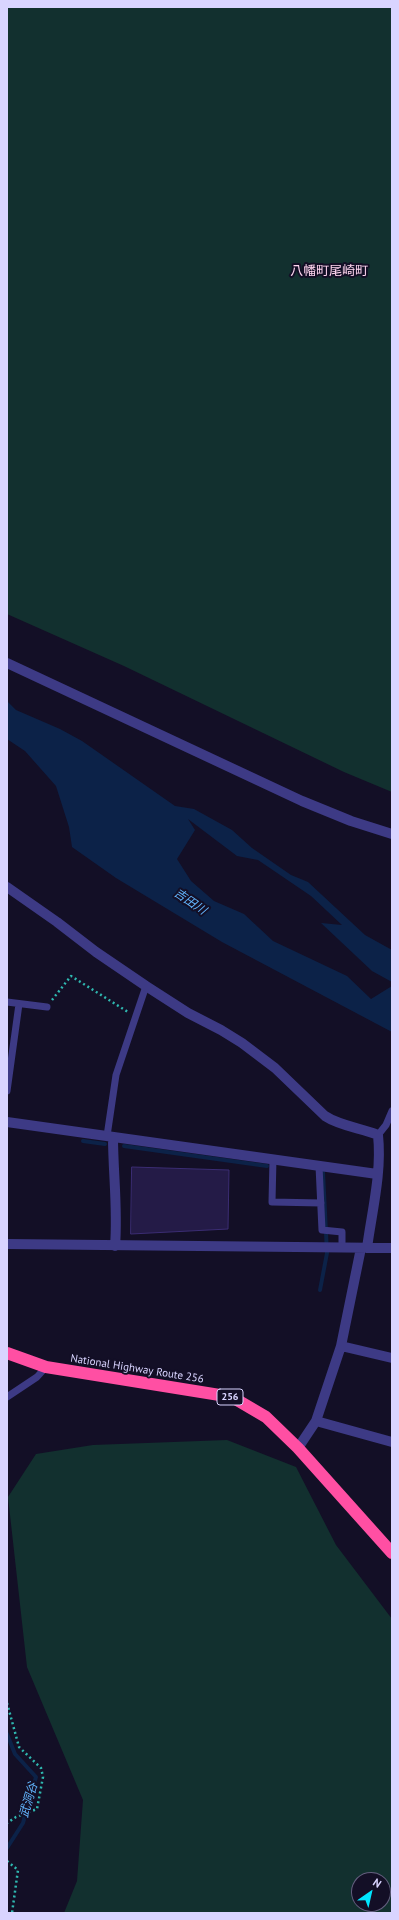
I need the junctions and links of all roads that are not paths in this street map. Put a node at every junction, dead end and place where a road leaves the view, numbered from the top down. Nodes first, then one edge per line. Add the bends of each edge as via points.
1 (7, 663) edge
2 (392, 834) edge
3 (7, 888) edge
4 (146, 986) junction
5 (7, 1002) edge
6 (19, 1004) junction
7 (47, 1006) road end
8 (7, 1091) edge
9 (392, 1111) edge
10 (7, 1122) edge
11 (378, 1134) junction
12 (110, 1136) junction
13 (273, 1159) junction
14 (319, 1166) junction
15 (377, 1174) junction
16 (321, 1203) junction
17 (7, 1244) edge
18 (115, 1246) junction
19 (342, 1247) junction
20 (364, 1248) junction
21 (392, 1248) edge
22 (341, 1346) junction
23 (7, 1352) edge
24 (392, 1358) edge
25 (46, 1368) junction
26 (7, 1397) edge
27 (316, 1420) junction
28 (392, 1442) edge
29 (298, 1448) junction
30 (392, 1553) edge

1 - 2 street via 302,801
3 - 4 street
4 - 11 street via 242,1043 275,1068 333,1122
4 - 12 lane via 116,1075
5 - 6 lane
6 - 7 lane
6 - 8 lane
9 - 11 lane via 386,1125
10 - 12 street
11 - 15 street
12 - 13 street
12 - 18 street via 117,1220
13 - 14 street
13 - 16 lane via 272,1202
14 - 15 street
14 - 16 lane
15 - 20 street
16 - 19 lane via 322,1230 342,1232
17 - 18 street
18 - 19 street
19 - 20 street
20 - 21 street
20 - 22 street
22 - 24 street
22 - 27 street
23 - 25 highway, National Highway Route 256 / 256
25 - 26 lane
25 - 29 highway, National Highway Route 256 / 256 via 232,1397 266,1417
27 - 28 street
27 - 29 street
29 - 30 highway, National Highway Route 256 / 256

